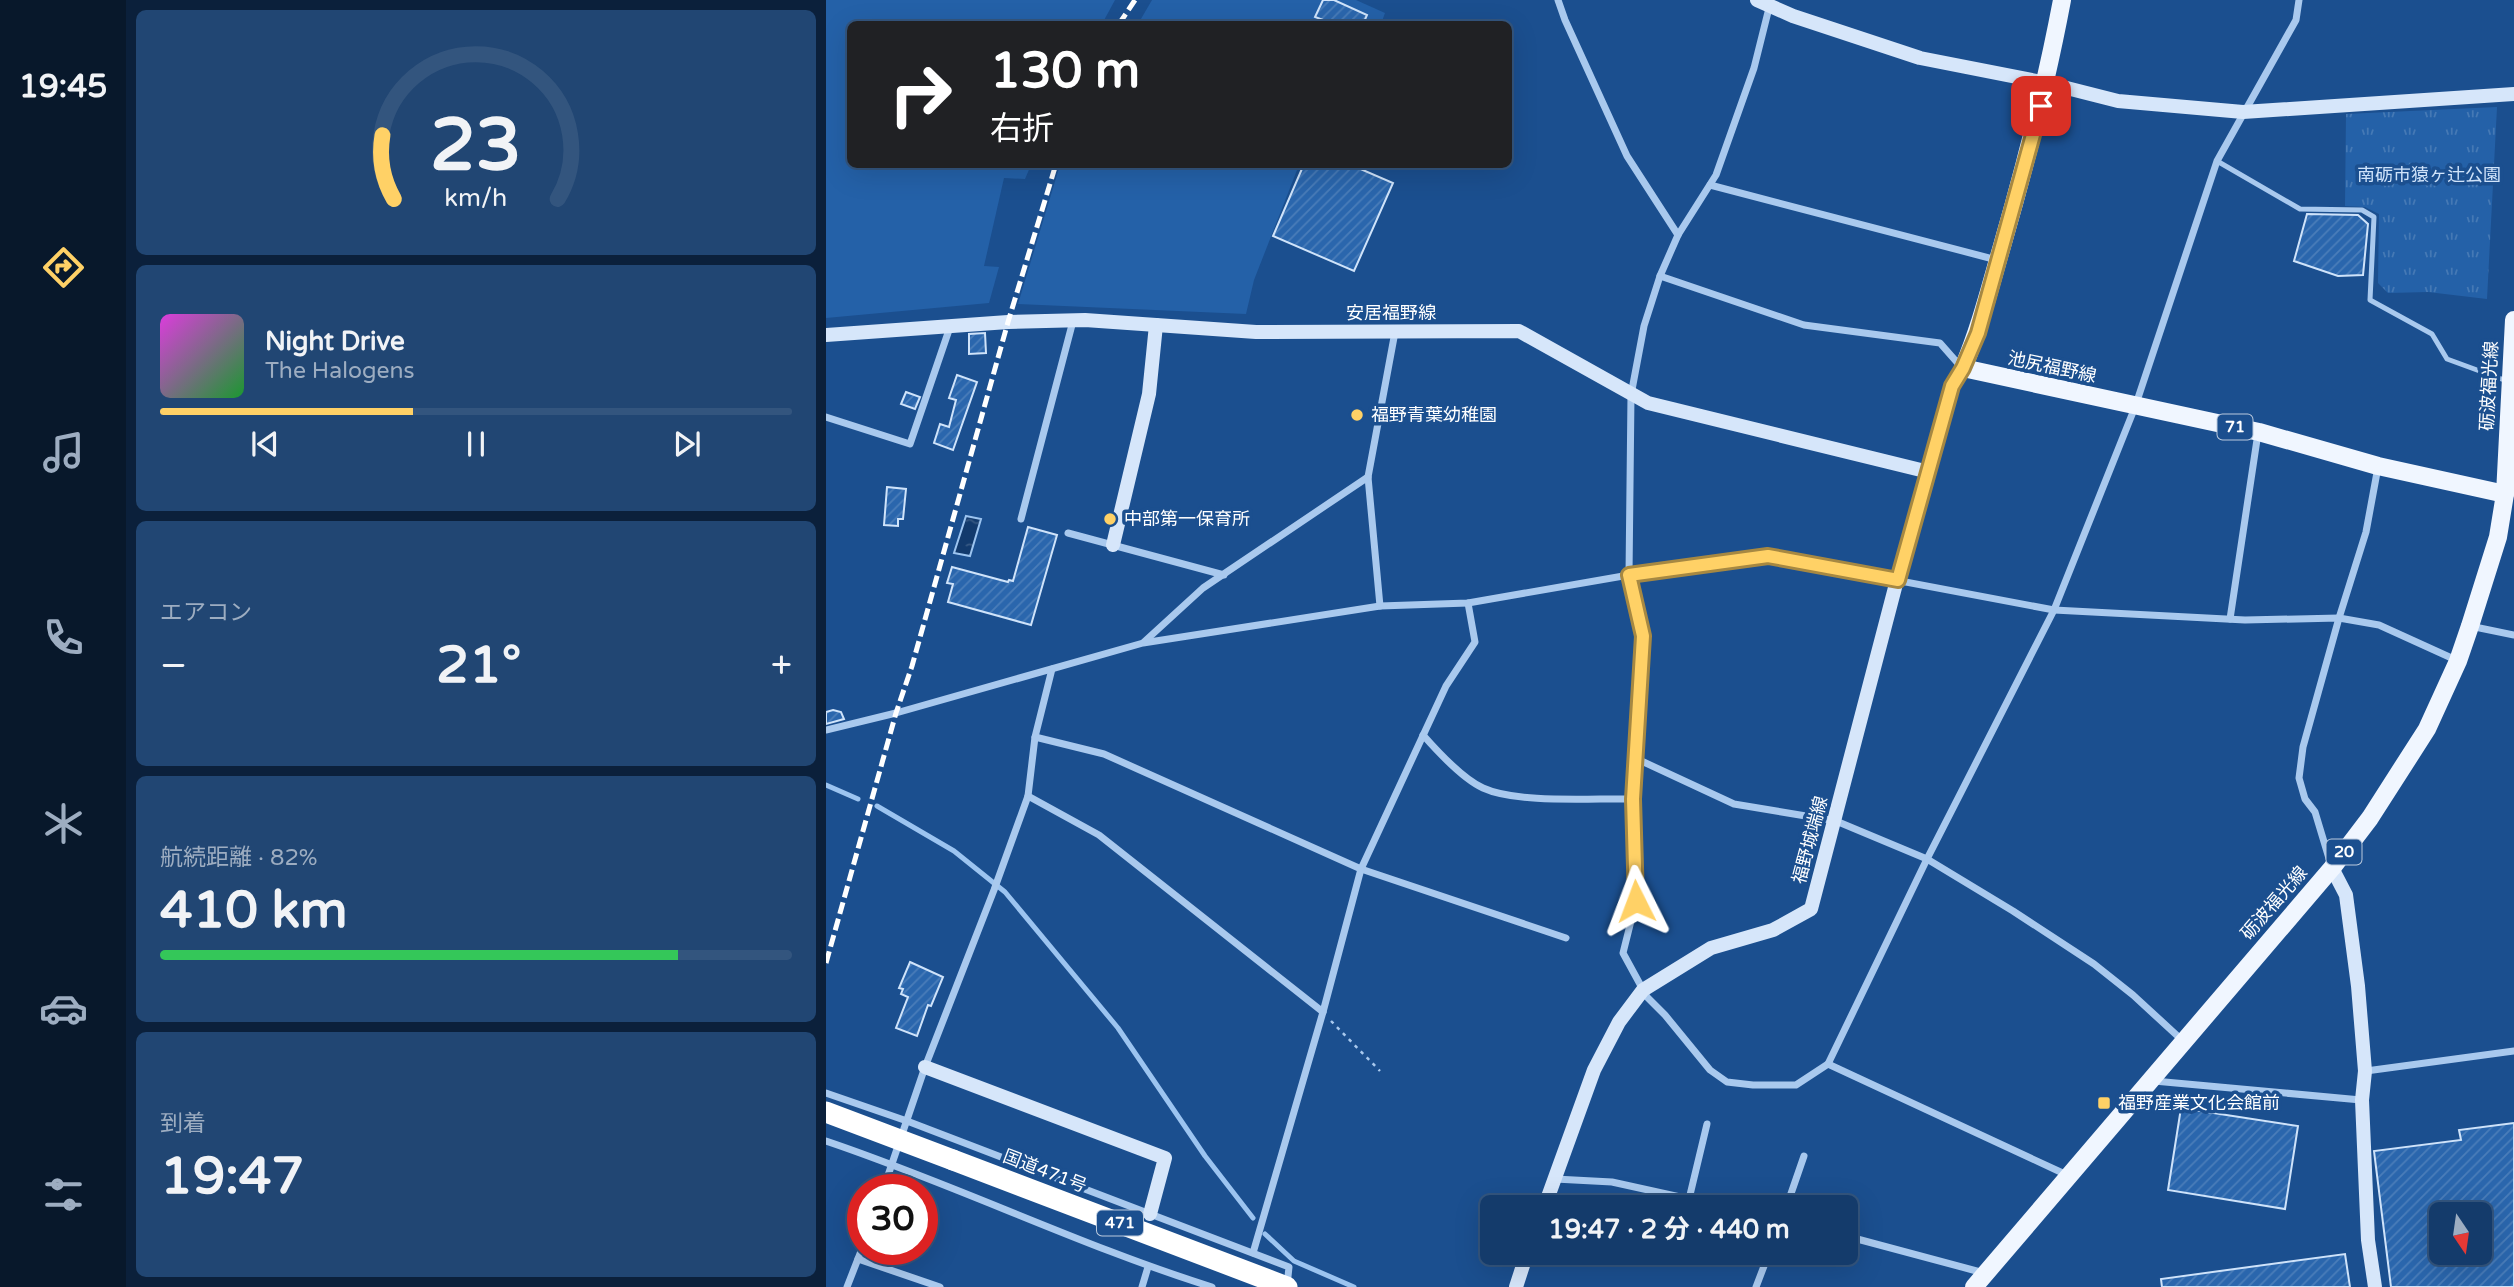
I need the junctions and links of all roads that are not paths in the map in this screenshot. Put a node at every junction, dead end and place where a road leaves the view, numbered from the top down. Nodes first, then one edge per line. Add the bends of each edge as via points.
1 (1558, 0) edge
2 (2062, 0) edge
3 (2299, 0) edge
4 (1766, 2) edge
5 (2047, 83) junction
6 (2514, 94) edge
7 (2244, 112) junction
8 (2217, 161) junction
9 (1710, 185) junction
10 (1678, 234) junction
11 (1997, 260) junction
12 (1660, 276) junction
13 (2514, 320) edge
14 (1073, 321) junction
15 (950, 326) junction
16 (1156, 326) junction
17 (1395, 332) junction
18 (827, 339) edge
19 (2513, 341) edge
20 (1963, 368) junction
21 (2510, 382) junction
22 (1631, 396) junction
23 (2135, 407) junction
24 (826, 417) edge
25 (2259, 432) junction
26 (2378, 466) junction
27 (1929, 472) junction
28 (1368, 477) junction
29 (2509, 495) edge
30 (1021, 519) dead end
31 (1068, 533) dead end
32 (1113, 545) junction
33 (1224, 575) junction
34 (1629, 575) junction
35 (1898, 580) junction
36 (1468, 603) junction
37 (1380, 606) junction
38 (2054, 610) junction
39 (2339, 618) junction
40 (2230, 619) junction
41 (2470, 626) junction
42 (2514, 635) edge
43 (1143, 643) junction
44 (2458, 661) junction
45 (1052, 669) junction
46 (826, 730) edge
47 (1423, 735) junction
48 (1035, 737) junction
49 (1635, 758) junction
50 (1028, 796) junction
51 (1633, 799) junction
52 (1836, 821) junction
53 (1927, 859) junction
54 (2332, 868) junction
55 (1361, 869) junction
56 (1566, 938) dead end
57 (1643, 990) junction
58 (1323, 1012) junction
59 (2183, 1041) junction
60 (2514, 1051) edge
61 (1828, 1064) junction
62 (925, 1067) junction
63 (2365, 1072) junction
64 (2150, 1080) junction
65 (826, 1093) edge
66 (2362, 1100) junction
67 (826, 1112) edge
68 (907, 1121) junction
69 (1707, 1124) dead end
70 (826, 1141) edge
71 (1804, 1156) dead end
72 (892, 1163) junction
73 (888, 1174) edge
74 (2067, 1175) junction
75 (1554, 1179) junction
76 (1548, 1195) edge
77 (1671, 1195) edge
78 (1690, 1195) edge
79 (1790, 1195) edge
80 (1150, 1214) junction
81 (1858, 1239) edge
82 (1254, 1253) junction
83 (856, 1265) edge
84 (876, 1265) edge
85 (1523, 1265) edge
86 (1764, 1265) edge
87 (1147, 1267) junction
88 (1979, 1280) edge
89 (847, 1287) edge
90 (940, 1287) edge
91 (1142, 1287) edge
92 (1212, 1287) edge
93 (1287, 1287) edge
94 (1516, 1287) edge
95 (1756, 1287) edge
96 (2375, 1287) edge

1 - 10 street via 1627,156
2 - 5 main road
3 - 7 street via 2296,20
4 - 5 main road via 1793,16 1920,58
4 - 9 street via 1755,68
5 - 7 main road via 2118,102
5 - 11 main road
6 - 7 main road
7 - 8 street
8 - 21 lane via 2300,209 2362,211 2374,217 2370,300 2432,334 2447,359
8 - 23 street
9 - 10 street
9 - 11 street
10 - 12 street
11 - 20 main road via 1978,333
12 - 20 street via 1804,325 1940,342
12 - 22 street via 1644,326
13 - 19 main road, 砺波福光線 / 20
14 - 15 main road, 安居福野線
14 - 16 main road, 安居福野線
14 - 30 street
15 - 18 main road, 安居福野線
15 - 24 street via 910,444
16 - 17 main road, 安居福野線
16 - 32 main road via 1149,394
17 - 22 main road, 安居福野線 via 1519,331
17 - 28 street
19 - 21 main road, 砺波福光線 / 20
20 - 23 main road, 池尻福野線 / 71
20 - 27 main road, 福野城端線 via 1952,386
21 - 29 main road, 砺波福光線 / 20
22 - 27 main road, 安居福野線 via 1648,404
22 - 34 street
23 - 25 main road, 池尻福野線 / 71
23 - 38 street
25 - 26 main road, 池尻福野線 / 71
25 - 40 street
26 - 29 main road, 池尻福野線 / 71
26 - 39 street via 2366,532
27 - 35 main road, 福野城端線
28 - 33 street
28 - 37 street
29 - 41 main road, 砺波福光線 / 20
31 - 32 street
32 - 33 street
33 - 43 street via 1203,588
34 - 35 street via 1768,556
34 - 36 street
34 - 49 street via 1643,636
35 - 38 street
35 - 52 main road, 福野城端線
36 - 37 street
36 - 47 street via 1475,642 1446,686
37 - 43 street
38 - 40 street
38 - 53 street
39 - 40 street
39 - 44 street via 2379,625
39 - 54 street via 2303,747 2299,778
41 - 42 street
41 - 44 main road, 砺波福光線 / 20
43 - 45 street
44 - 54 main road, 砺波福光線 / 20 via 2427,729
45 - 46 street
45 - 48 street
47 - 51 street via 1444,759 1482,788 1515,797
47 - 55 street
48 - 50 street
48 - 55 street via 1104,754
49 - 51 street
49 - 52 street via 1734,804
50 - 58 street via 1099,835
50 - 62 street
51 - 57 street via 1636,901 1623,953
52 - 53 street
52 - 57 main road, 福野城端線 via 1811,909 1773,930 1711,948
53 - 59 street via 2094,964
53 - 61 street
54 - 59 main road, 砺波福光線 / 20
54 - 63 main road via 2346,895
55 - 56 street
55 - 58 street
57 - 61 street via 1710,1070 1727,1082 1796,1085
57 - 75 main road, 福野城端線 via 1619,1022 1594,1070
58 - 82 street
59 - 64 main road, 砺波福光線 / 20
60 - 63 street
61 - 74 street
62 - 68 street
62 - 80 main road via 1165,1158
63 - 66 main road
64 - 66 street
64 - 74 main road, 砺波福光線 / 20
65 - 68 street
66 - 96 main road via 2368,1240
67 - 93 highway, 国道471号 / 471, bridge
68 - 72 street
68 - 80 street
69 - 78 street
70 - 72 street
71 - 79 street
72 - 73 street
72 - 87 street
74 - 88 main road, 砺波福光線 / 20
75 - 76 main road, 福野城端線
75 - 77 street via 1612,1182
80 - 82 street
81 - 88 street via 1935,1258
82 - 93 street via 1289,1267
83 - 89 street
84 - 90 street
85 - 94 main road
86 - 95 street
87 - 91 street
87 - 92 street

